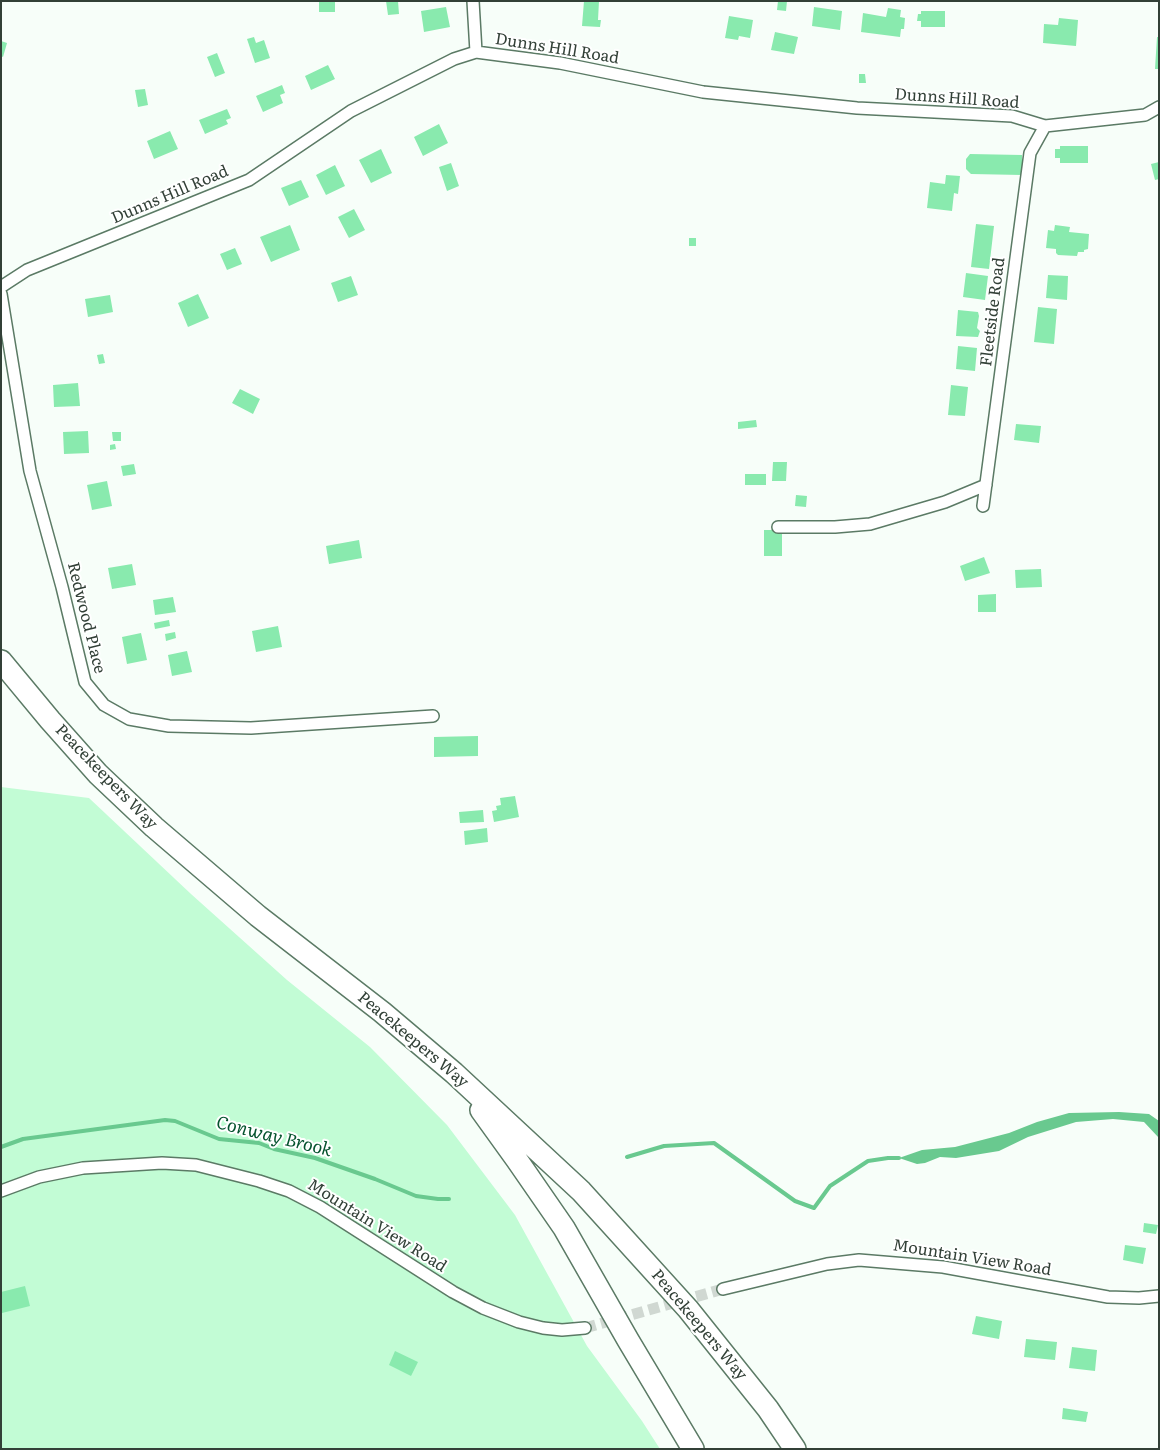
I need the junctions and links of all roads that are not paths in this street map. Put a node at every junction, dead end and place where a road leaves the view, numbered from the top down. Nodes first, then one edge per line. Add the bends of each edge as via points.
1 (473, 1) edge
2 (476, 52) junction
3 (1159, 107) edge
4 (1045, 126) junction
5 (1, 287) edge
6 (1, 294) edge
7 (986, 485) junction
8 (983, 506) dead end
9 (778, 527) dead end
10 (1, 660) edge
11 (433, 716) dead end
12 (454, 1073) junction
13 (1, 1191) edge
14 (723, 1289) tunnel mouth
15 (1159, 1296) edge
16 (585, 1328) tunnel mouth
17 (768, 1409) junction
18 (693, 1449) edge
19 (795, 1449) edge
20 (805, 1449) edge

1 - 2 street
2 - 4 street, Dunns Hill Road via 560,63 703,92 857,108 1012,116
2 - 5 street, Dunns Hill Road via 454,58 351,111 249,180 27,270
3 - 4 street, Dunns Hill Road via 1145,115
4 - 7 street, Fleetside Road via 1030,153
6 - 11 street, Redwood Place via 30,471 85,682 104,705 129,719 168,726 251,728
7 - 8 street, Fleetside Road
7 - 9 street via 945,502 870,524
10 - 12 highway, Peacekeepers Way via 98,774 154,827 258,916 382,1012
12 - 17 highway, Peacekeepers Way via 581,1191 688,1309
12 - 18 highway via 564,1228
13 - 16 street, Mountain View Road via 39,1176 83,1168 162,1163 196,1165 289,1191 483,1308 543,1328
14 - 15 street, Mountain View Road via 827,1264 859,1260 943,1267 1108,1297
17 - 19 highway, Peacekeepers Way
17 - 20 highway

